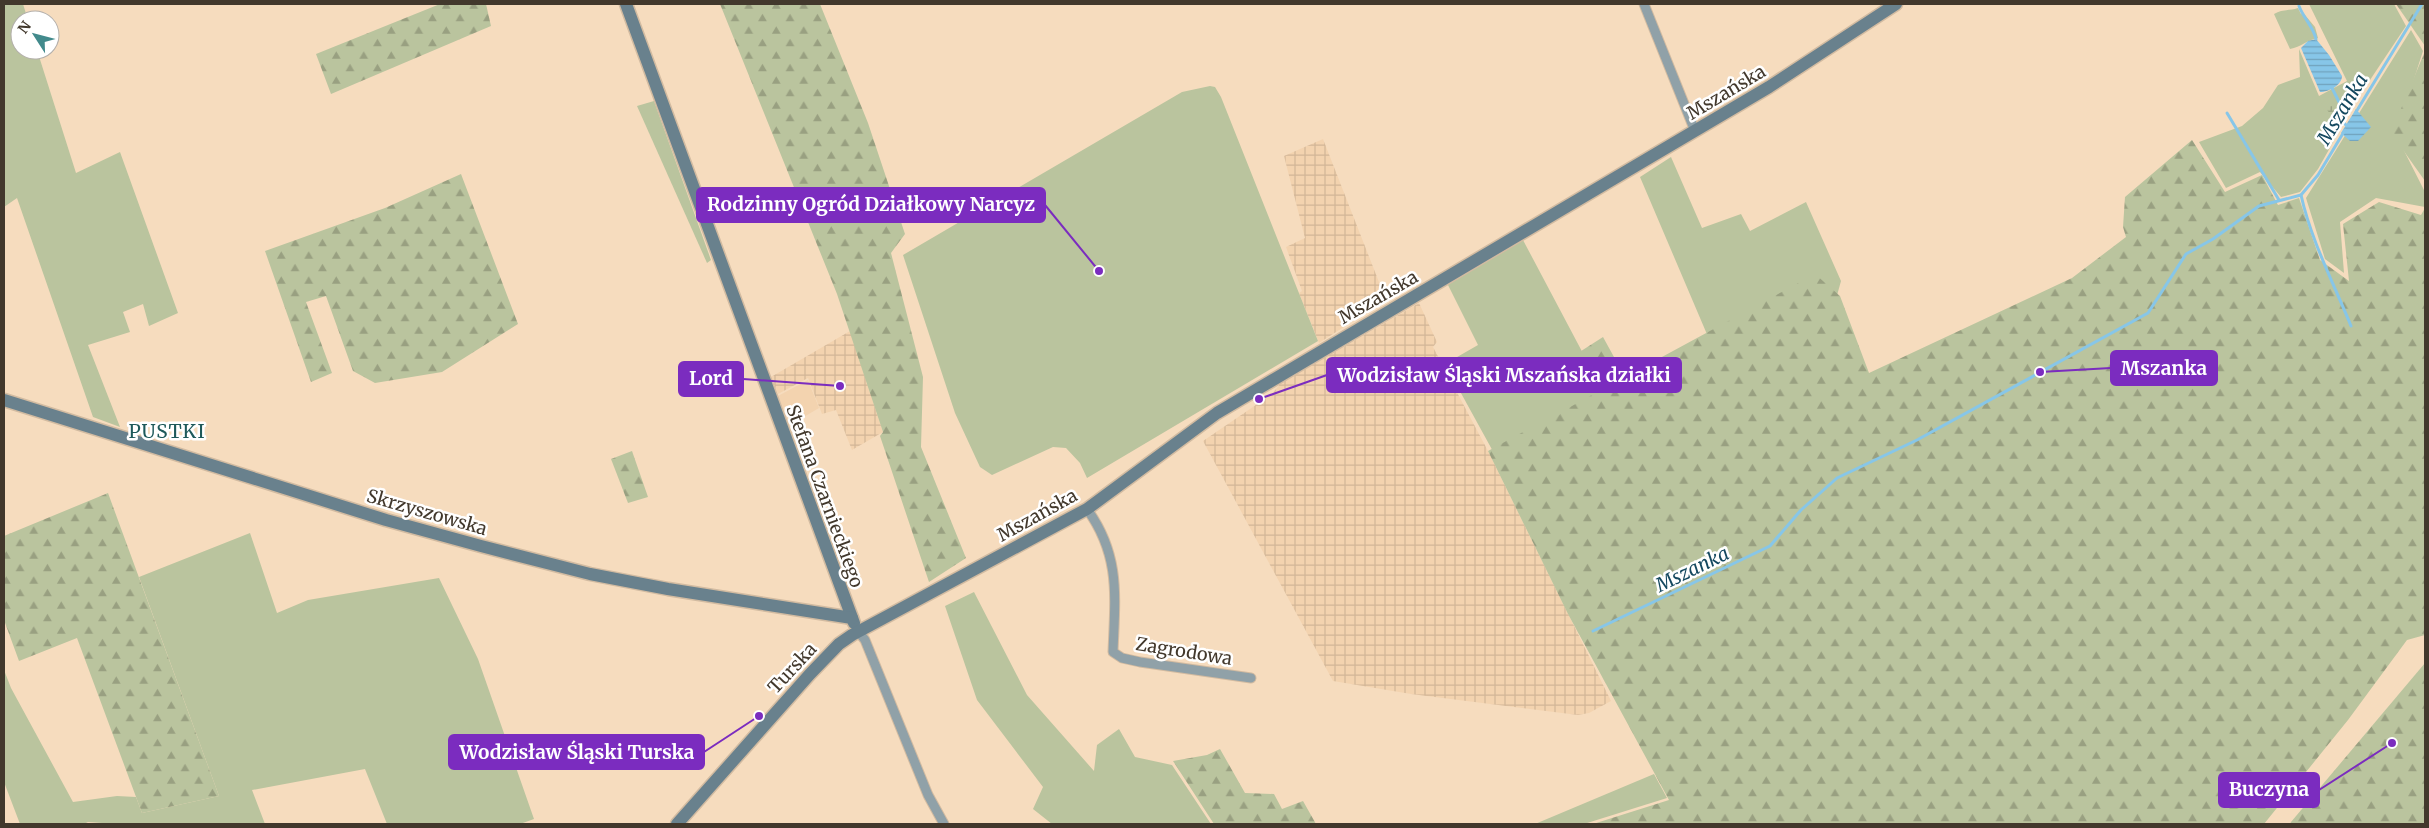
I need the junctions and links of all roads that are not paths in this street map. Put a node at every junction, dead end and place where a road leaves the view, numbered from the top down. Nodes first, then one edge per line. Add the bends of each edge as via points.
1 (626, 4) edge
2 (1644, 4) edge
3 (1896, 4) edge
4 (1695, 131) junction
5 (4, 400) edge
6 (1087, 509) junction
7 (852, 618) junction
8 (858, 631) junction
9 (1251, 678) dead end
10 (677, 824) edge
11 (944, 824) edge

1 - 7 street, Stefana Czarnieckiego
2 - 4 street
3 - 4 street, Mszańska
4 - 6 street, Mszańska via 1217,413
5 - 7 street, Skrzyszowska via 386,520 481,546 590,574
6 - 8 street, Mszańska
6 - 9 street, Zagrodowa via 1110,551 1115,586 1113,652 1122,658 1140,662
7 - 8 street, Stefana Czarnieckiego
8 - 10 street, Turska via 839,644 810,674
8 - 11 street, Stefana Czarnieckiego via 865,640 928,795

